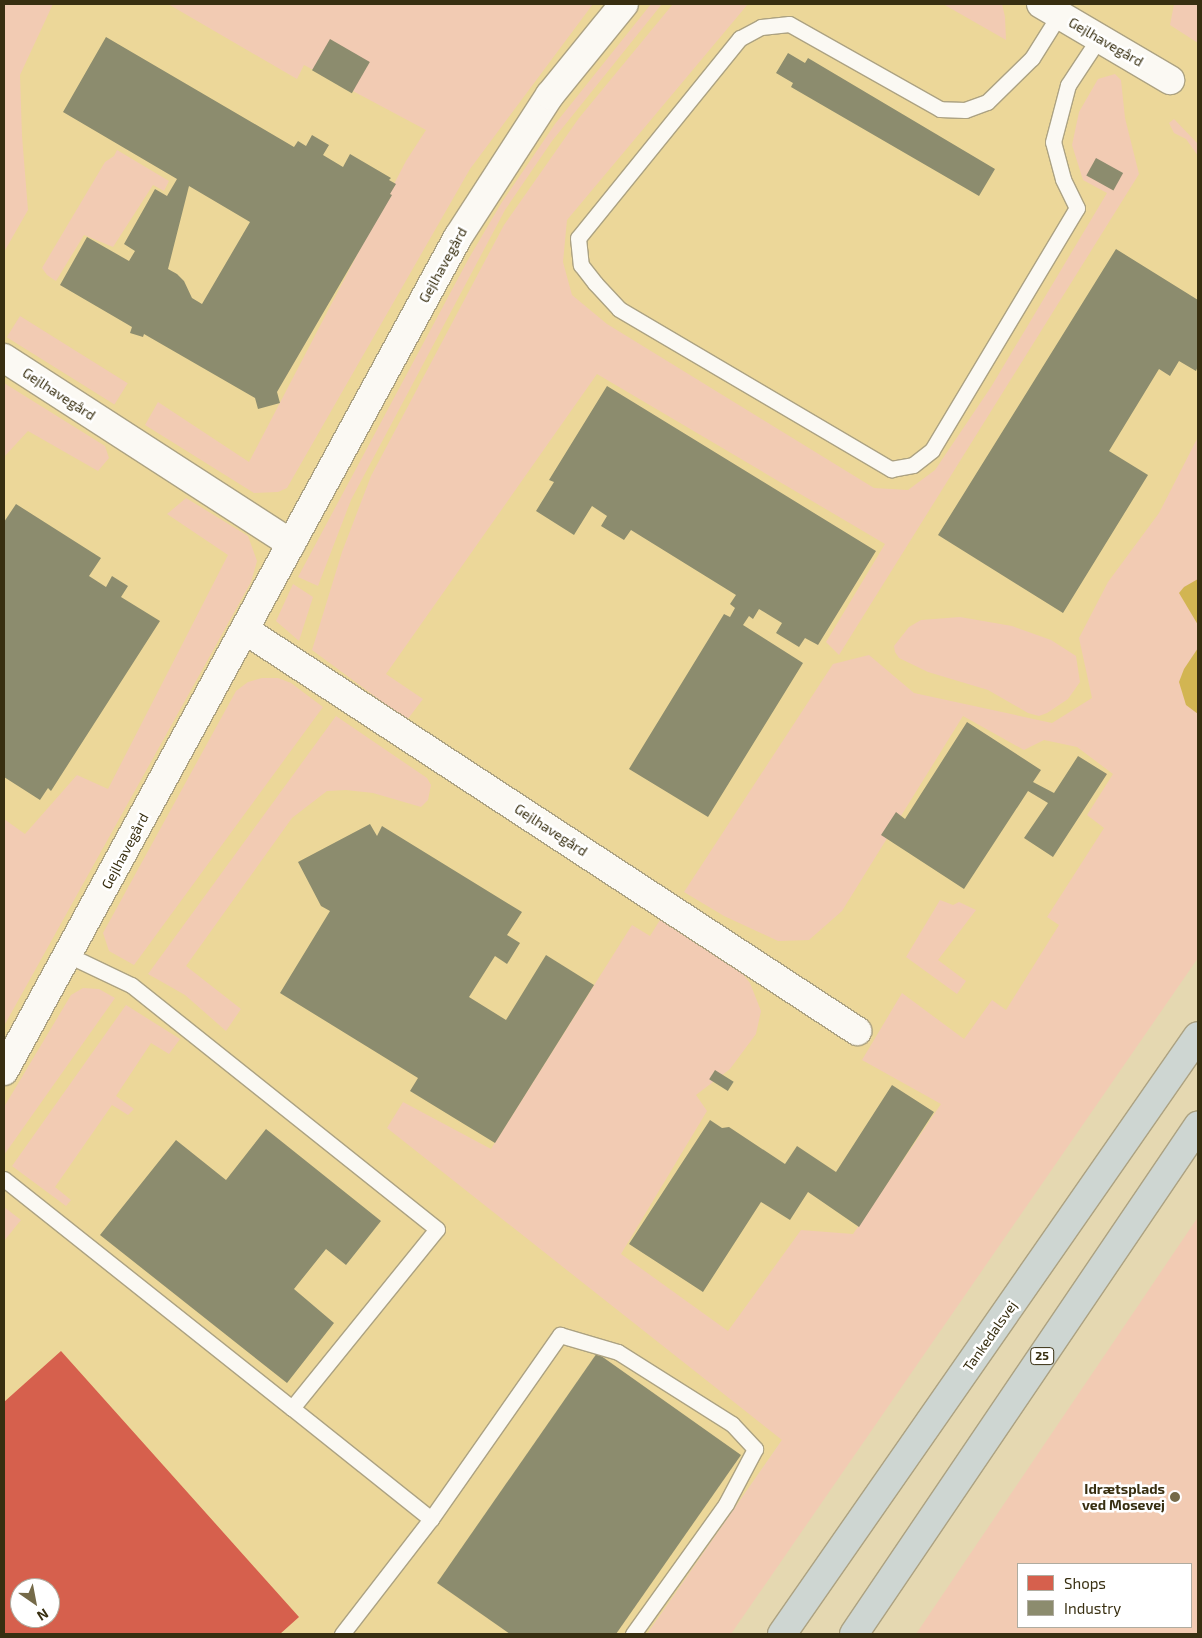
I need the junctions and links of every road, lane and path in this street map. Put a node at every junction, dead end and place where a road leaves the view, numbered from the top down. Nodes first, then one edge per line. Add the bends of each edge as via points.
1 (624, 4) edge
2 (1050, 9) edge
3 (1099, 38) junction
4 (1170, 80) dead end
5 (4, 358) edge
6 (291, 544) junction
7 (245, 630) junction
8 (68, 955) junction
9 (856, 1030) dead end
10 (1198, 1036) edge
11 (4, 1071) edge
12 (1198, 1126) edge
13 (4, 1179) edge
14 (292, 1408) junction
15 (431, 1519) junction
16 (342, 1634) edge
17 (633, 1634) edge
18 (782, 1634) edge
19 (854, 1634) edge

1 - 6 street, Gejlhavegård via 550,95 458,237
2 - 3 street, Gejlhavegård
2 - 3 lane via 1032,58 987,102 965,110 940,109 789,24 761,27 740,38 578,238 581,265 619,309 891,469 913,464 932,450 1077,208 1053,142 1068,85
3 - 4 street, Gejlhavegård
5 - 6 street, Gejlhavegård
6 - 7 street, Gejlhavegård
7 - 8 street, Gejlhavegård
7 - 9 street, Gejlhavegård
8 - 11 street, Gejlhavegård
8 - 14 lane via 131,985 437,1229
10 - 18 highway, Tankedalsvej
12 - 19 highway, 25
13 - 14 lane
14 - 15 lane
15 - 16 lane
15 - 17 lane via 560,1335 618,1352 732,1424 754,1449 726,1504

